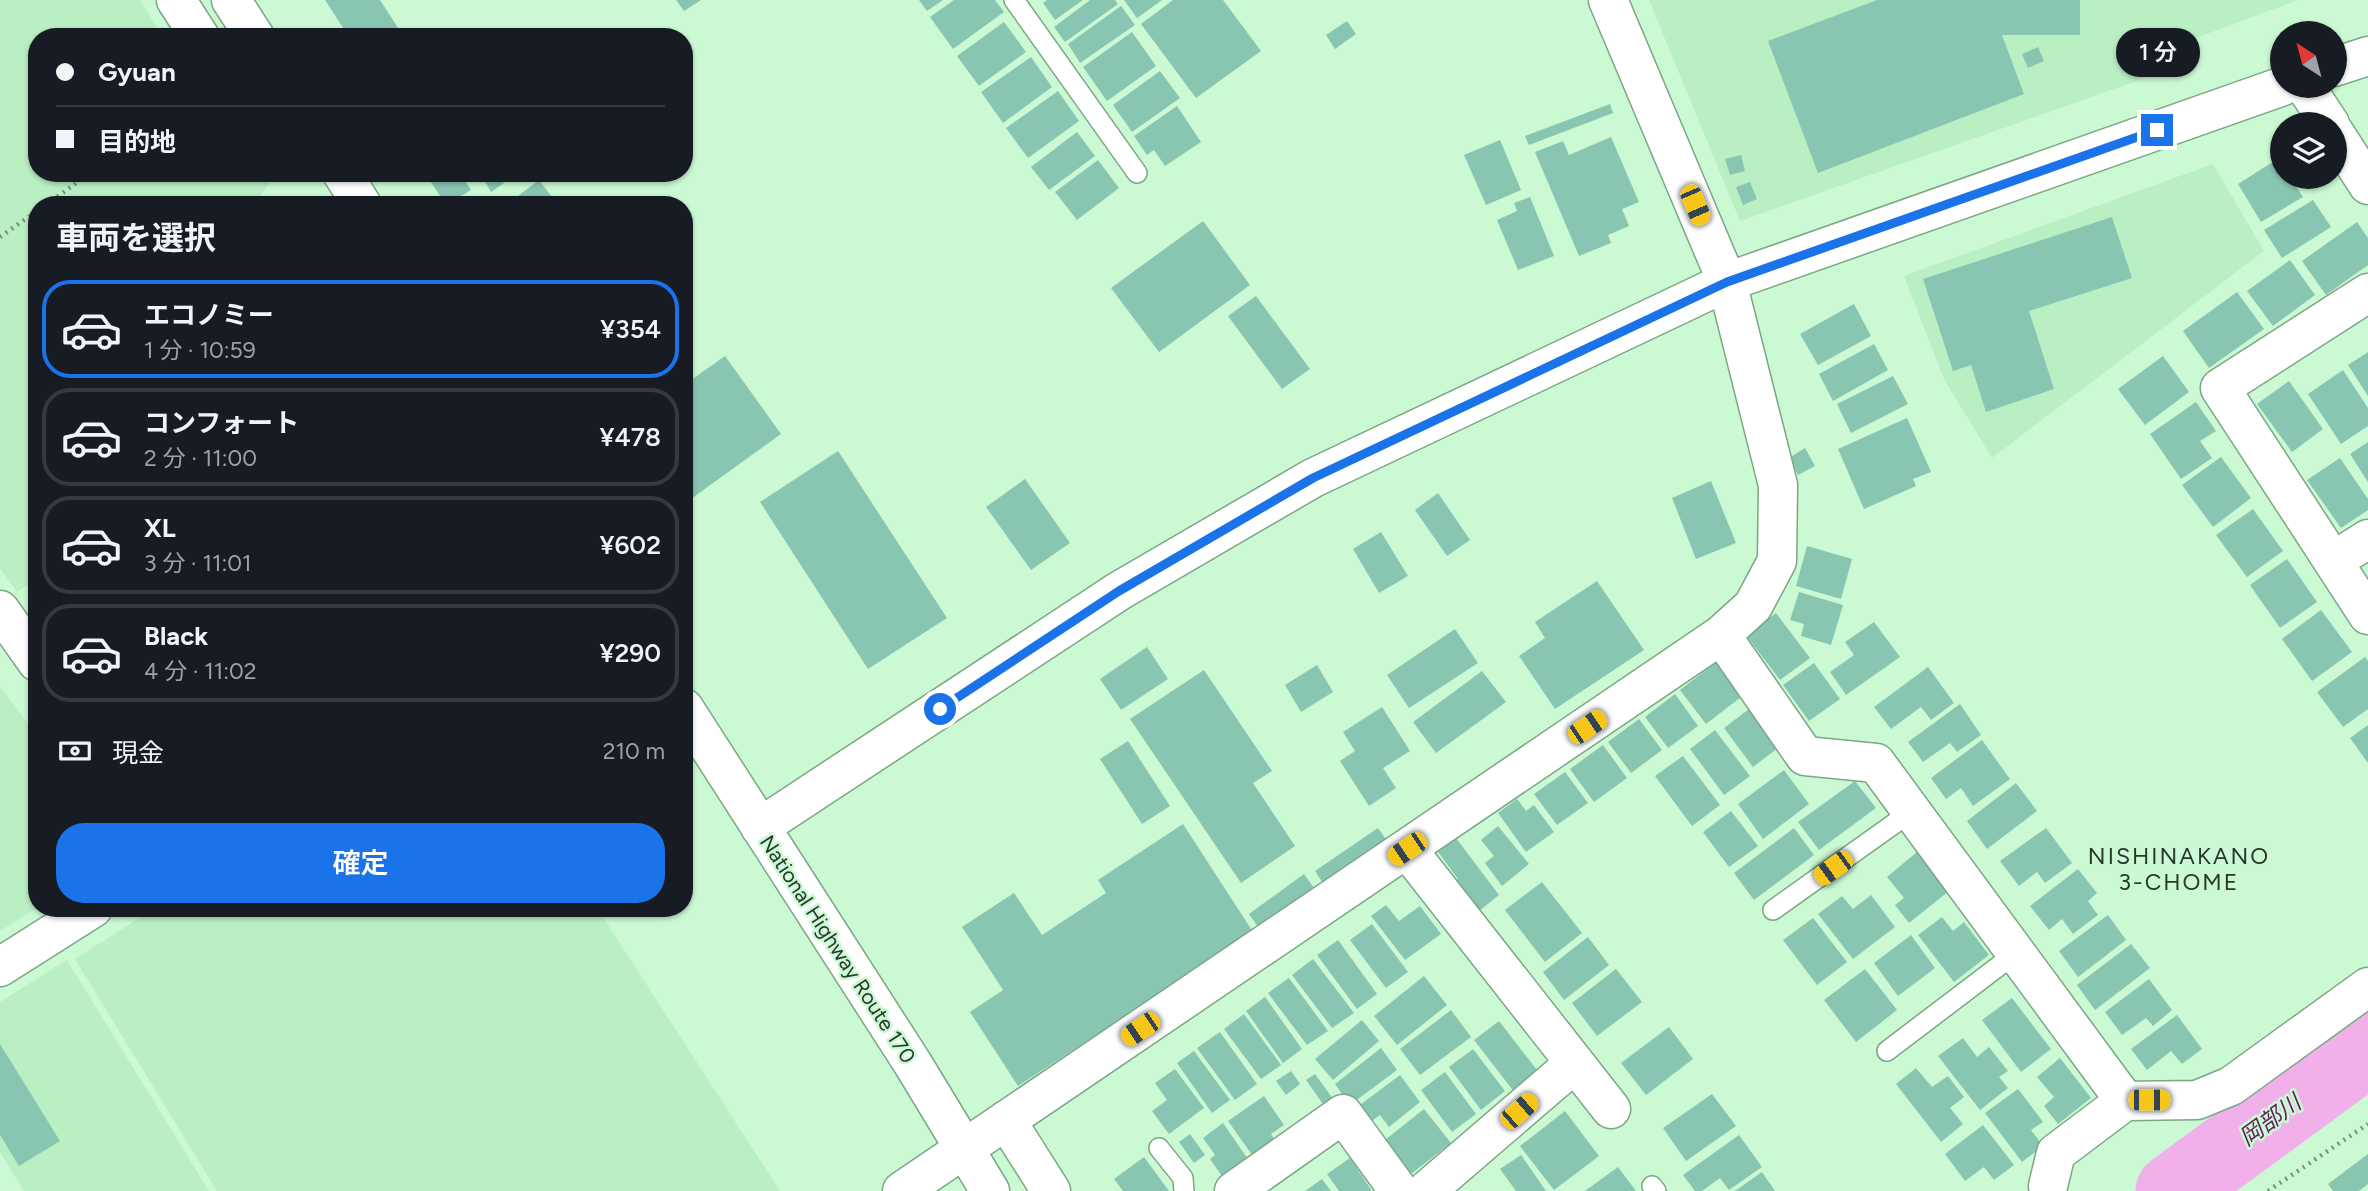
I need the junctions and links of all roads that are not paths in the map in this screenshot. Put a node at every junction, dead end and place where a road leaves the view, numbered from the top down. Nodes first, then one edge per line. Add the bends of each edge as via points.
1 (176, 0) edge
2 (231, 0) edge
3 (1014, 0) edge
4 (1608, 0) edge
5 (194, 28) edge
6 (249, 28) edge
7 (2368, 56) edge
8 (2347, 63) edge
9 (2270, 91) edge
10 (2347, 152) edge
11 (1137, 173) dead end
12 (2368, 185) edge
13 (1727, 282) junction
14 (2368, 293) edge
15 (2368, 539) edge
16 (2333, 561) junction
17 (0, 610) edge
18 (2368, 615) edge
19 (1721, 635) junction
20 (28, 649) edge
21 (693, 722) edge
22 (1912, 811) junction
23 (760, 828) junction
24 (1407, 849) junction
25 (1773, 910) dead end
26 (79, 917) edge
27 (2016, 953) junction
28 (0, 967) edge
29 (2368, 986) edge
30 (1886, 1051) dead end
31 (1575, 1063) junction
32 (2126, 1101) junction
33 (1611, 1109) dead end
34 (1006, 1120) junction
35 (964, 1148) junction
36 (1159, 1148) dead end
37 (2048, 1186) dead end
38 (907, 1190) edge
39 (990, 1191) edge
40 (1051, 1191) edge
41 (1184, 1191) edge
42 (1234, 1191) edge
43 (1399, 1191) edge
44 (1426, 1191) edge

1 - 5 main road
2 - 6 main road
3 - 11 lane
4 - 13 main road
7 - 8 main road
9 - 13 main road
10 - 12 main road
13 - 19 main road via 1778,485 1777,561 1753,606
13 - 23 main road via 1313,478 1119,591
14 - 16 main road via 2220,388
15 - 16 main road
16 - 18 main road
17 - 20 main road
19 - 22 main road via 1805,756 1876,763
19 - 24 main road
21 - 23 main road, National Highway Route 170
22 - 25 lane
22 - 27 main road
23 - 35 main road, National Highway Route 170
24 - 31 main road
24 - 34 main road
26 - 28 main road
27 - 30 lane
27 - 32 main road
29 - 32 main road via 2231,1086 2197,1100
31 - 33 main road
31 - 44 main road
32 - 37 main road via 2056,1153
34 - 35 main road
34 - 40 main road
35 - 38 main road
35 - 39 main road, National Highway Route 170
36 - 41 lane via 1183,1178
42 - 43 main road via 1343,1114

